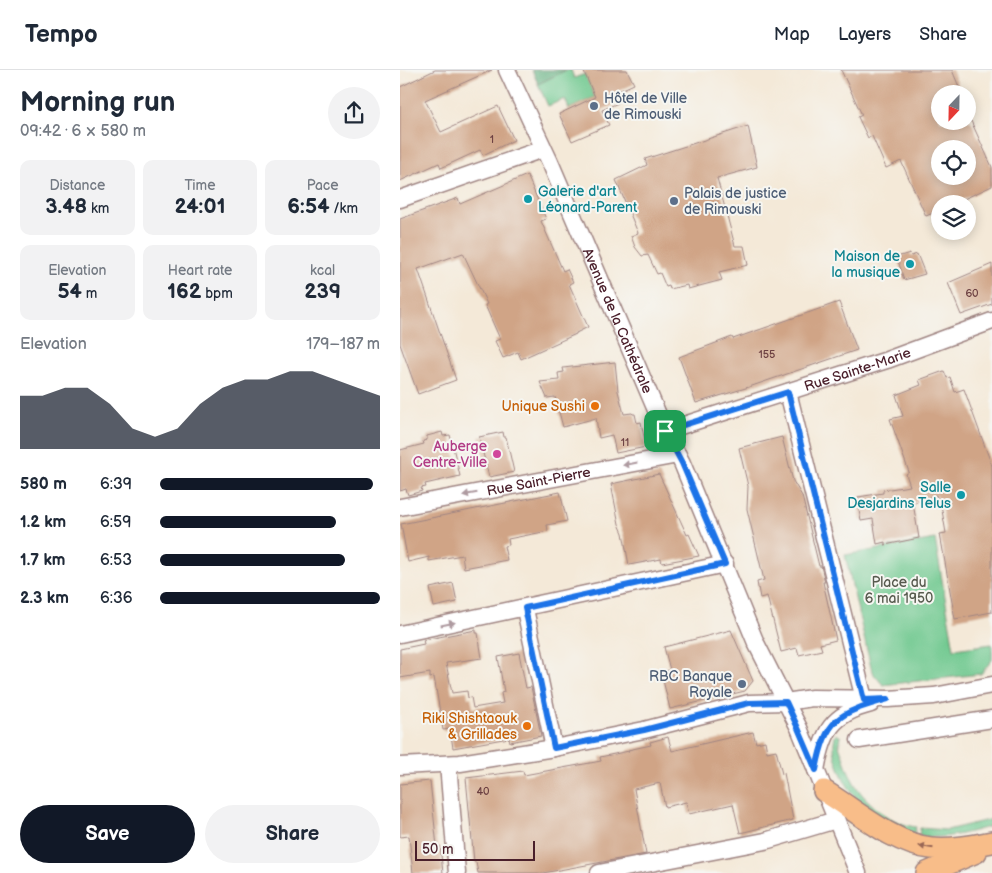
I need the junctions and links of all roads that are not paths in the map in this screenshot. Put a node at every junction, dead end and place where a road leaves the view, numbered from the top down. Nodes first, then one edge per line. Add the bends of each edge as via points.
1 (507, 70) edge
2 (543, 149) junction
3 (400, 199) edge
4 (992, 321) edge
5 (788, 392) junction
6 (665, 431) junction
7 (678, 455) junction
8 (400, 507) edge
9 (725, 564) junction
10 (525, 608) junction
11 (400, 634) edge
12 (992, 685) edge
13 (888, 699) junction
14 (864, 700) junction
15 (786, 702) junction
16 (992, 719) edge
17 (859, 740) dead end
18 (554, 748) junction
19 (448, 764) junction
20 (400, 766) edge
21 (816, 770) junction
22 (824, 791) junction
23 (836, 820) junction
24 (992, 844) edge
25 (457, 873) edge
26 (599, 873) edge
27 (858, 873) edge
28 (927, 873) edge

1 - 2 street, Avenue de la Cathédrale
2 - 3 street
2 - 6 street, Avenue de la Cathédrale
4 - 5 street, Rue Sainte-Marie
5 - 6 street, Rue Sainte-Marie
5 - 14 street
6 - 7 street, Avenue de la Cathédrale
7 -> 8 street, Rue Saint-Pierre
7 - 9 street, Avenue de la Cathédrale
9 - 10 street
9 - 15 street, Avenue de la Cathédrale via 756,643
11 -> 10 street
10 - 18 street
12 - 13 street via 934,696
13 - 14 street
13 - 21 street via 846,712 837,719 826,734
14 - 15 street via 812,698
15 - 18 street via 749,703 644,730
15 - 21 street, Avenue de la Cathédrale
16 - 17 street
18 - 19 street
19 - 20 street
19 - 25 street
21 - 22 street, Avenue de la Cathédrale
22 - 23 street, Avenue de la Cathédrale
24 -> 22 main road via 957,848 919,846 897,838
23 - 26 street via 765,841
23 - 27 street, Avenue de la Cathédrale
24 - 28 main road

